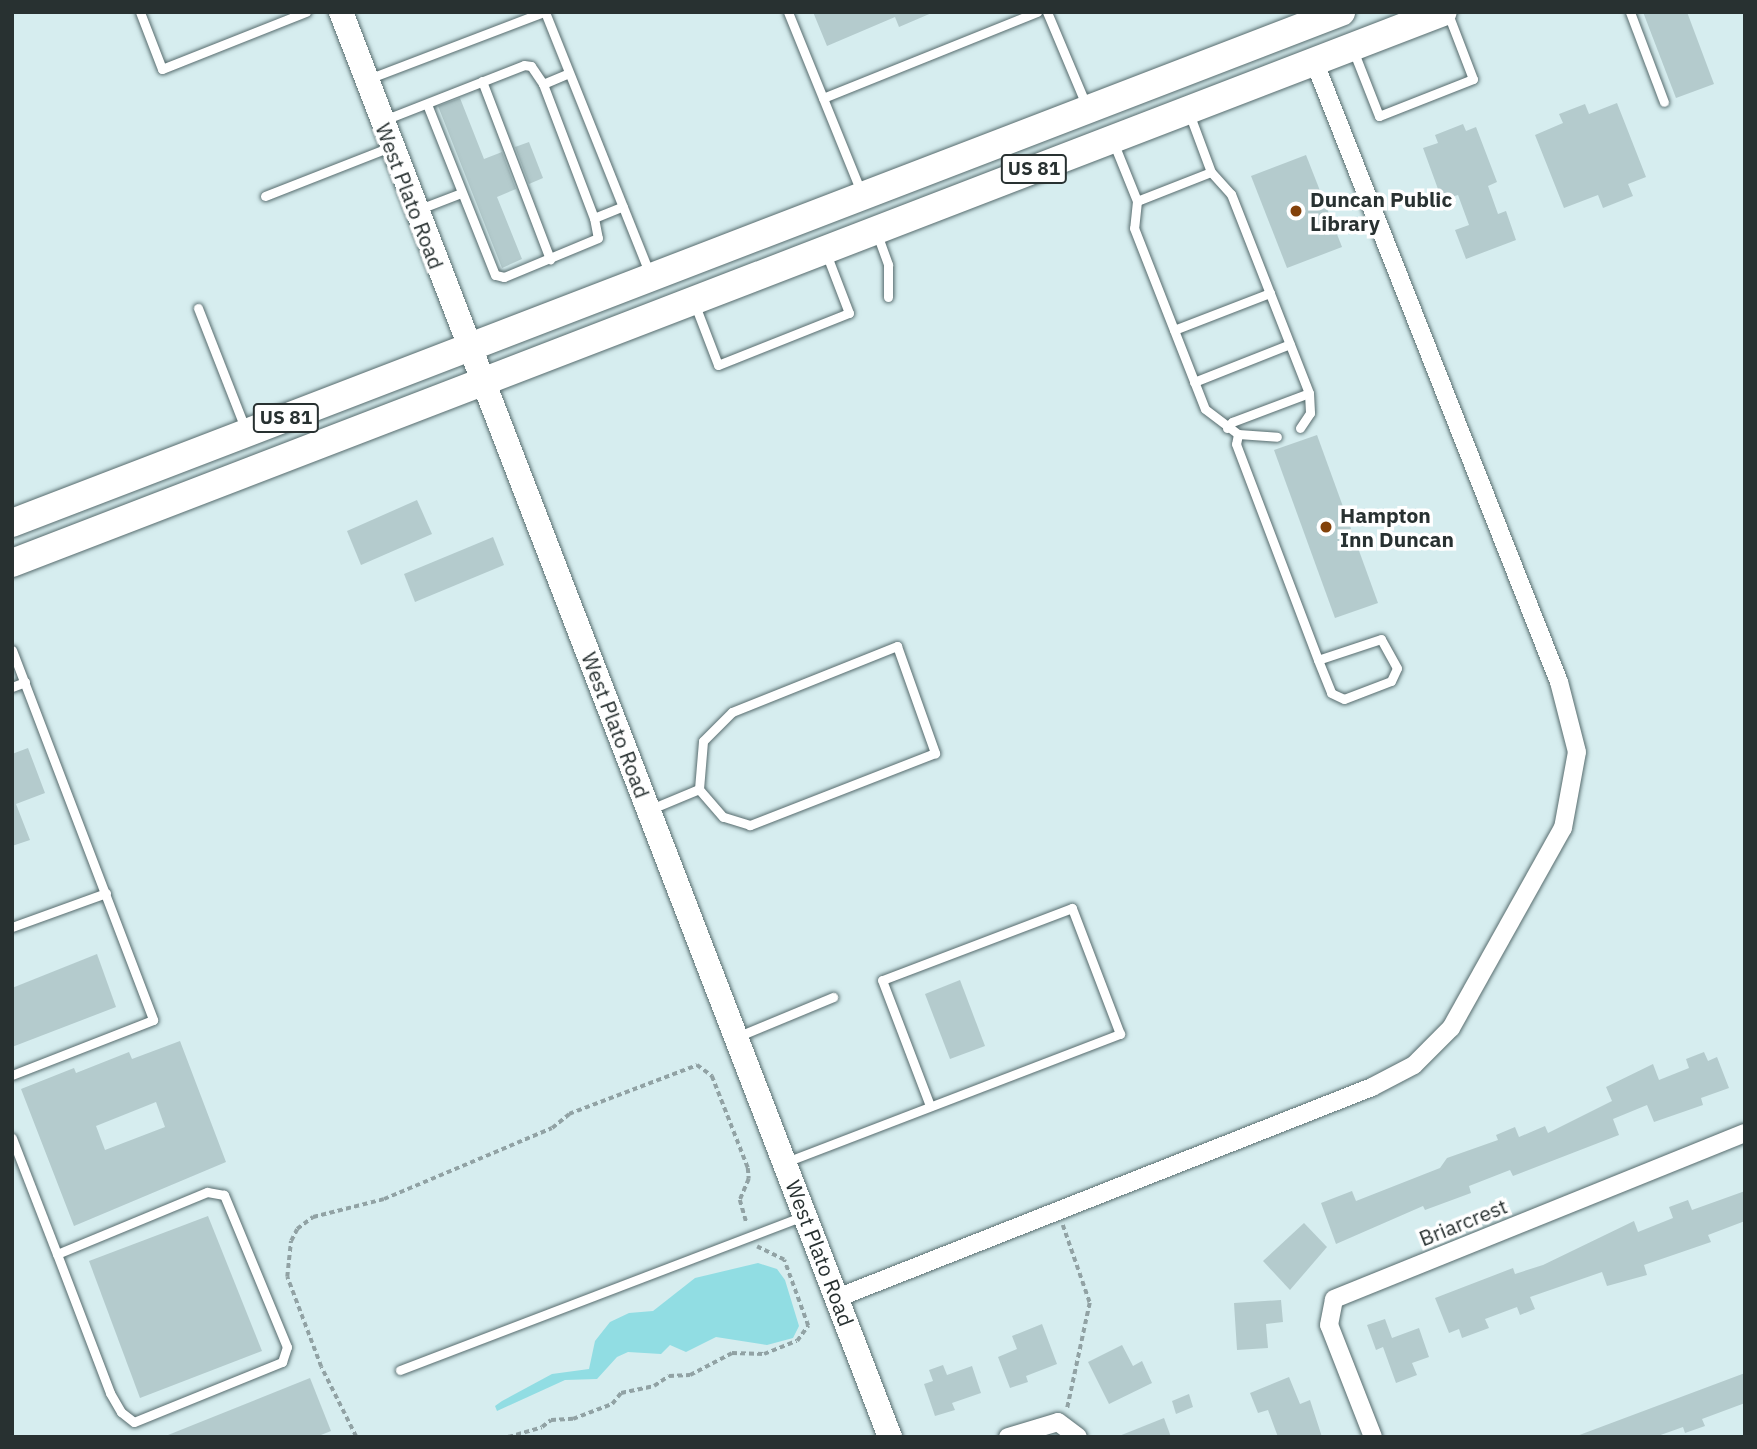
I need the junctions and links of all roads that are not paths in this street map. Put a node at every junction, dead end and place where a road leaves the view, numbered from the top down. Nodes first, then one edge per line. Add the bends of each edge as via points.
1 (140, 12) edge
2 (306, 12) edge
3 (341, 12) edge
4 (544, 12) edge
5 (788, 12) edge
6 (1037, 12) edge
7 (1047, 12) edge
8 (1445, 12) edge
9 (1630, 12) edge
10 (284, 16) edge
11 (1330, 16) edge
12 (1333, 54) junction
13 (569, 73) junction
14 (366, 80) junction
15 (482, 81) junction
16 (543, 84) junction
17 (823, 98) junction
18 (1664, 102) dead end
19 (426, 104) junction
20 (1088, 110) junction
21 (1188, 110) junction
22 (382, 121) junction
23 (1112, 139) junction
24 (392, 147) junction
25 (1212, 172) junction
26 (461, 193) junction
27 (265, 196) dead end
28 (863, 196) junction
29 (1137, 201) junction
30 (623, 206) junction
31 (416, 211) junction
32 (594, 218) junction
33 (876, 230) junction
34 (825, 250) junction
35 (550, 259) junction
36 (651, 276) junction
37 (1270, 293) junction
38 (888, 297) dead end
39 (693, 300) junction
40 (198, 308) dead end
41 (1174, 330) junction
42 (1290, 344) junction
43 (468, 347) junction
44 (481, 382) junction
45 (1194, 382) junction
46 (1309, 393) junction
47 (1227, 428) junction
48 (1300, 428) dead end
49 (247, 433) junction
50 (1238, 434) junction
51 (1277, 437) dead end
52 (12, 523) edge
53 (12, 563) edge
54 (12, 650) edge
55 (1318, 660) junction
56 (24, 682) junction
57 (12, 687) edge
58 (699, 789) junction
59 (649, 810) junction
60 (106, 893) junction
61 (12, 927) edge
62 (833, 997) dead end
63 (739, 1036) junction
64 (12, 1075) edge
65 (930, 1106) junction
66 (1745, 1133) edge
67 (12, 1138) edge
68 (785, 1162) junction
69 (805, 1215) junction
70 (57, 1254) junction
71 (837, 1298) junction
72 (400, 1370) dead end
73 (1071, 1431) edge
74 (890, 1437) edge
75 (1008, 1437) edge
76 (1373, 1437) edge

1 - 10 lane via 162,69
2 - 10 lane
3 - 14 street, West Plato Road
4 - 13 lane
4 - 14 lane
5 - 17 lane
6 - 17 lane
7 - 20 lane
8 - 12 main road, US 81
8 - 12 lane via 1473,79 1379,116
9 - 18 lane
11 - 12 main road
11 - 20 main road, US 81
12 - 21 main road, US 81
12 - 71 street via 1559,682 1577,752 1563,828 1451,1028 1413,1065 1372,1087
13 - 16 lane
13 - 30 lane
14 - 22 street, West Plato Road
15 - 16 lane via 524,65 536,69
15 - 19 lane
15 - 35 lane
16 - 32 lane
17 - 28 lane
19 - 22 lane
19 - 26 lane
20 - 28 main road, US 81
21 - 23 main road, US 81
21 - 25 lane
22 - 24 street, West Plato Road
23 - 29 lane
23 - 33 main road, US 81
24 - 27 lane
24 - 31 street, West Plato Road
25 - 29 lane
25 - 37 lane via 1231,194
26 - 31 lane
26 - 35 lane via 495,275 503,277
28 - 33 main road
28 - 36 main road, US 81
29 - 41 lane via 1134,228
30 - 32 lane
30 - 36 lane
31 - 43 street, West Plato Road
32 - 35 lane via 598,238
33 - 34 main road, US 81
33 - 38 lane via 888,265
34 - 39 main road, US 81
34 - 39 lane via 849,313 718,365
36 - 43 main road, US 81
37 - 41 lane
37 - 42 lane
39 - 44 main road, US 81
40 - 49 lane
41 - 45 lane
42 - 45 lane
42 - 46 lane
43 - 44 street, West Plato Road
43 - 49 main road, US 81
44 - 53 main road, US 81
44 - 59 street, West Plato Road
45 - 47 lane via 1205,409
46 - 47 lane via 1232,422
46 - 48 lane via 1310,413
47 - 50 lane
49 - 52 main road, US 81
50 - 51 lane
50 - 55 lane via 1236,444
54 - 56 lane
55 - 55 lane via 1331,693 1344,699 1391,681 1397,668 1390,647 1381,639
56 - 57 lane
56 - 60 lane
58 - 58 lane via 703,741 732,712 897,646 935,753 750,825 723,817
58 - 59 lane
59 - 63 street, West Plato Road
60 - 61 lane
60 - 64 lane via 153,1020
62 - 63 lane
63 - 68 street, West Plato Road
65 - 65 lane via 882,980 1072,908 1121,1034
65 - 68 lane
66 - 76 street, Briarcrest via 1334,1298 1329,1325
67 - 70 lane
68 - 69 street, West Plato Road
69 - 71 street, West Plato Road
69 - 72 lane
70 - 70 lane via 110,1393 121,1412 135,1422 282,1362 287,1347 224,1195 206,1192
71 - 74 street, West Plato Road
73 - 75 street via 1045,1424

